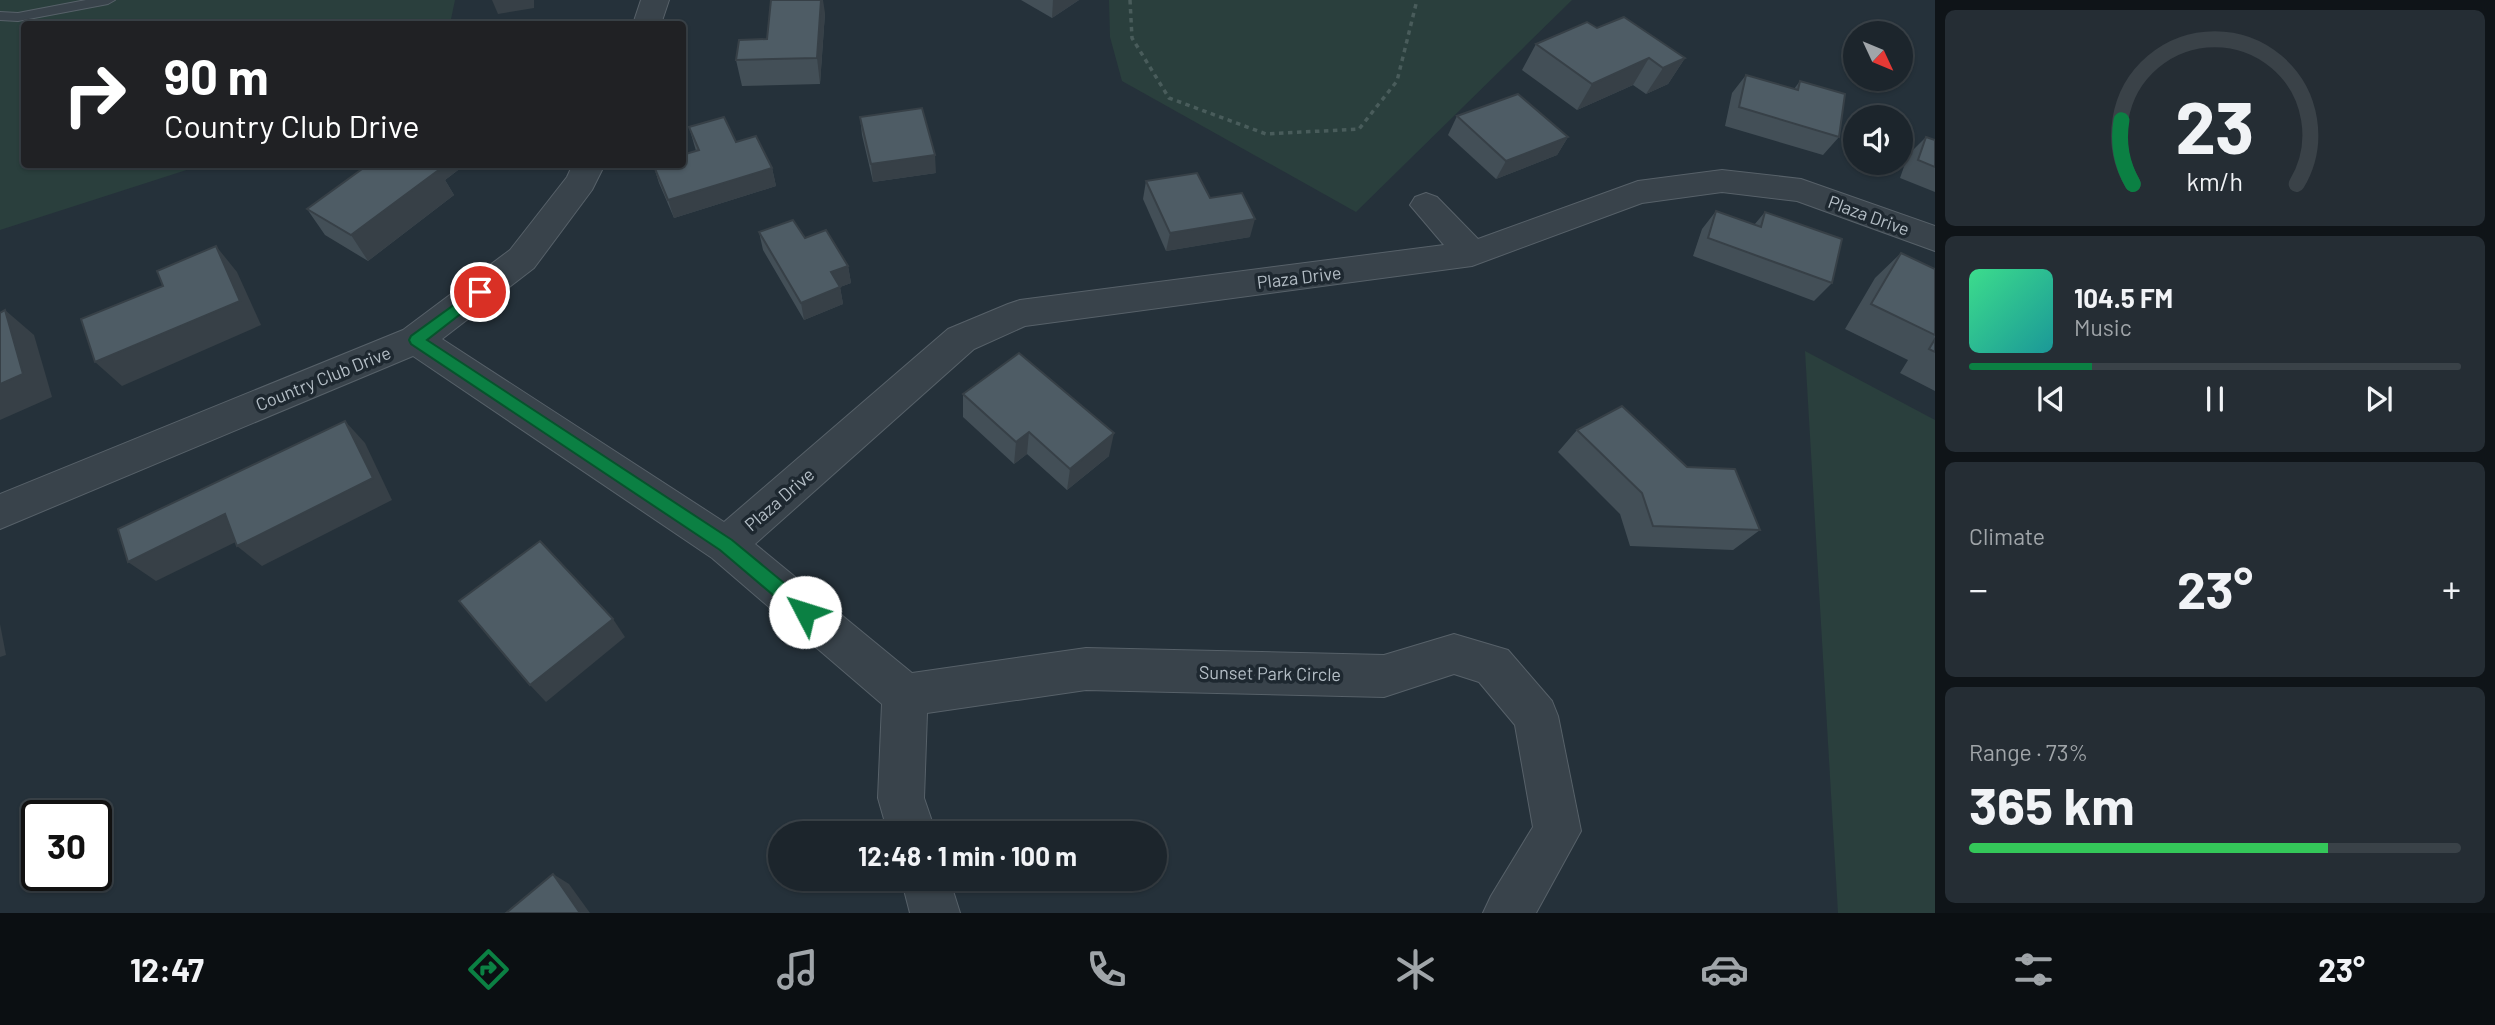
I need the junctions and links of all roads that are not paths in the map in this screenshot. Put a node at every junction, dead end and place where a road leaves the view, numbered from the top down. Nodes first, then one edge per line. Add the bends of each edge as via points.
1 (108, 0) edge
2 (655, 0) edge
3 (0, 16) edge
4 (648, 21) edge
5 (587, 168) edge
6 (1426, 205) dead end
7 (1935, 239) edge
8 (1472, 254) junction
9 (416, 340) junction
10 (0, 512) edge
11 (726, 545) junction
12 (905, 695) junction
13 (908, 821) edge
14 (929, 891) edge
15 (935, 913) edge
16 (1508, 913) edge

1 - 3 lane via 18,17
2 - 4 street
5 - 9 street, Country Club Drive via 522,259
6 - 8 street
7 - 8 street, Plaza Drive via 1801,190 1722,181 1639,192
8 - 11 street, Plaza Drive via 1020,313 961,340
9 - 10 street, Country Club Drive
9 - 11 street
11 - 12 street
12 - 13 street via 901,798
12 - 16 street, Sunset Park Circle via 1086,669 1384,676 1454,654 1493,665 1536,716 1557,831
14 - 15 street

